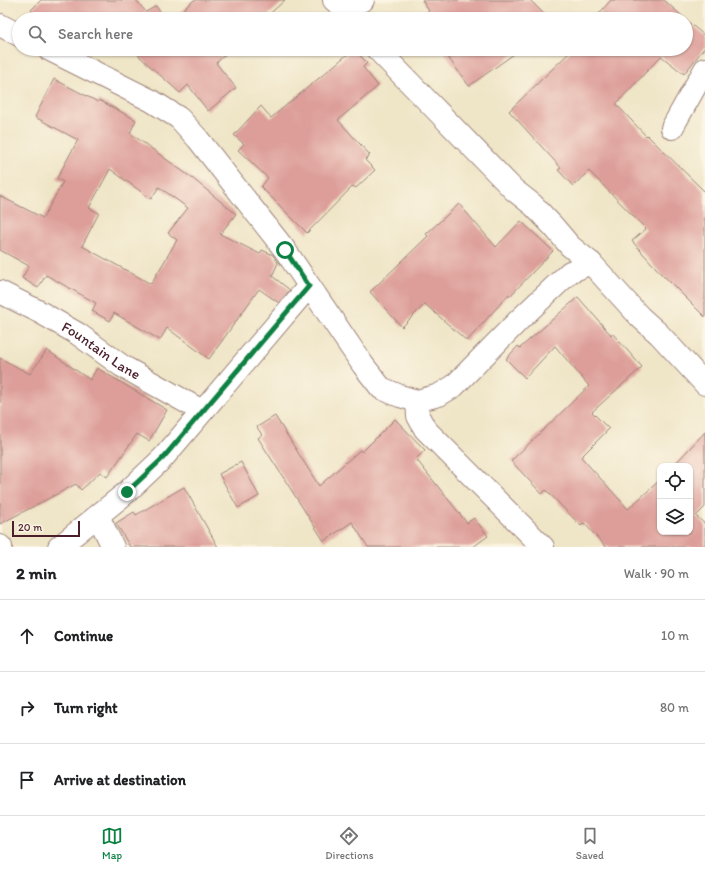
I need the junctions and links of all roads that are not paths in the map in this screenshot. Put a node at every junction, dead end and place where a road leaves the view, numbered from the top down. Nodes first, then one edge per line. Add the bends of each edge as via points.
1 (363, 0) edge
2 (343, 9) edge
3 (0, 25) edge
4 (12, 31) edge
5 (62, 56) edge
6 (384, 56) edge
7 (705, 69) edge
8 (672, 128) dead end
9 (591, 263) junction
10 (309, 286) junction
11 (0, 292) edge
12 (705, 384) edge
13 (416, 400) junction
14 (202, 411) junction
15 (98, 516) junction
16 (59, 547) edge
17 (113, 547) edge
18 (542, 547) edge

1 - 2 street
3 - 4 street
5 - 10 street via 152,101 179,118 285,250
6 - 9 street via 514,190 533,205 570,246
7 - 8 street
9 - 12 street
9 - 13 street via 570,272 454,386 439,395
10 - 13 street via 381,388
10 - 14 street
11 - 14 street, Fountain Lane via 78,334 122,366
13 - 18 street via 418,416 425,429
14 - 15 street via 163,458
15 - 16 street
15 - 17 street

